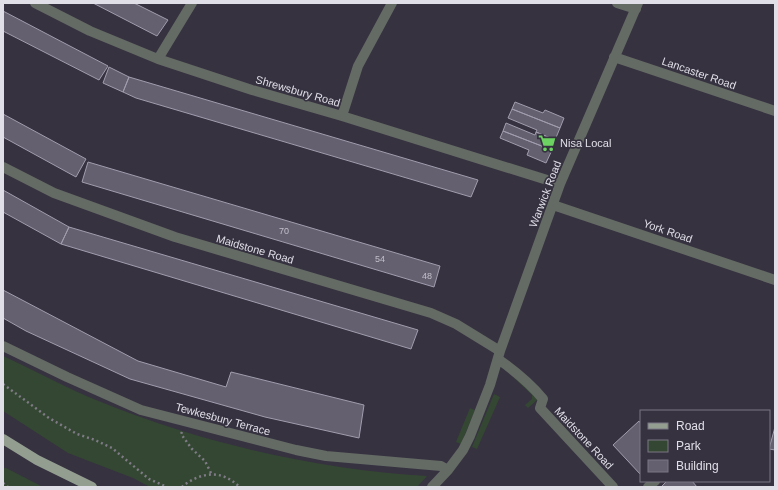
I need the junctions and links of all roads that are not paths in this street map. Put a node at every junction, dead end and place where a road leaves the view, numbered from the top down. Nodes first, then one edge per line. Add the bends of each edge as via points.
1 (35, 3) edge
2 (192, 3) edge
3 (392, 3) edge
4 (617, 3) edge
5 (637, 6) edge
6 (614, 57) junction
7 (158, 59) junction
8 (775, 111) edge
9 (342, 116) junction
10 (3, 167) edge
11 (560, 184) junction
12 (552, 205) junction
13 (775, 280) edge
14 (3, 346) edge
15 (499, 355) junction
16 (3, 439) edge
17 (448, 470) junction
18 (92, 487) edge
19 (432, 487) edge
20 (613, 487) edge

1 - 7 street, Shrewsbury Road via 90,31
2 - 7 street
3 - 9 street via 358,66
4 - 5 street
5 - 6 street, Warwick Road
6 - 8 street, Lancaster Road
6 - 11 street, Warwick Road
7 - 9 street, Shrewsbury Road
9 - 11 street, Shrewsbury Road
10 - 15 street, Maidstone Road via 54,193 175,237 432,313 456,324
11 - 12 street, Warwick Road
12 - 13 street, York Road
12 - 15 street, Warwick Road
14 - 17 street, Tewkesbury Terrace via 141,410 326,456 441,466
15 - 17 street, Warwick Road via 470,436
15 - 20 street, Maidstone Road via 531,385 543,399 540,408
16 - 18 main road via 37,460
17 - 19 street

